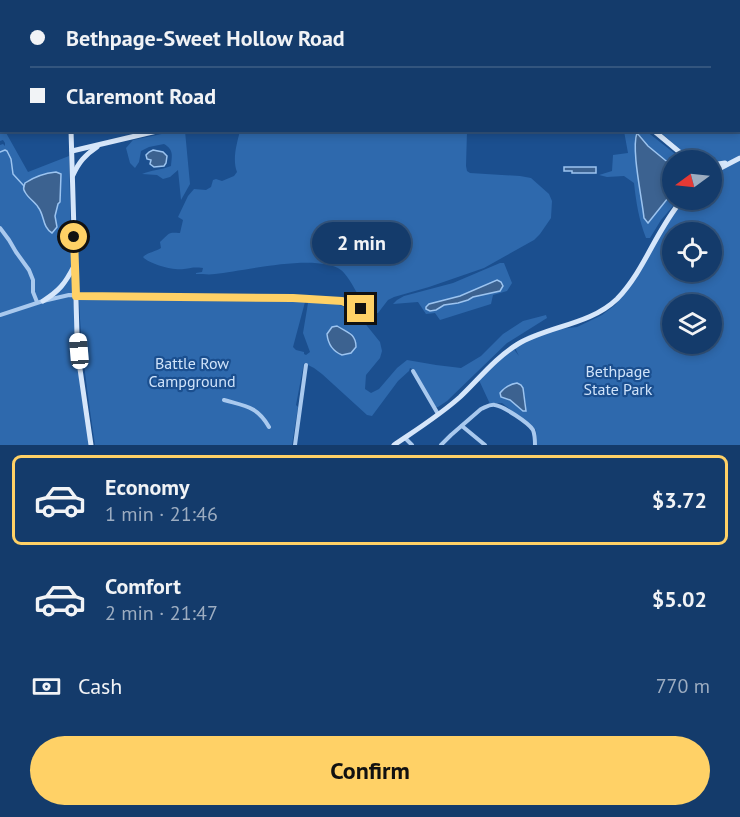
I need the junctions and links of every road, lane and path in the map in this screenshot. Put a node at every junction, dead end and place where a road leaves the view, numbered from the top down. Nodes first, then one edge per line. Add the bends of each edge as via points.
1 (71, 132) edge
2 (152, 132) edge
3 (655, 132) edge
4 (101, 144) junction
5 (677, 150) edge
6 (72, 151) junction
7 (740, 158) edge
8 (732, 161) junction
9 (722, 163) edge
10 (722, 167) edge
11 (72, 177) junction
12 (674, 210) edge
13 (0, 228) edge
14 (74, 265) junction
15 (76, 296) junction
16 (40, 302) junction
17 (361, 309) dead end
18 (0, 315) edge
19 (306, 365) dead end
20 (413, 371) dead end
21 (224, 400) dead end
22 (438, 414) junction
23 (462, 426) junction
24 (269, 427) dead end
25 (405, 438) junction
26 (91, 445) edge
27 (295, 445) edge
28 (394, 445) edge
29 (412, 445) edge
30 (441, 445) edge
31 (484, 445) edge
32 (535, 445) edge

1 - 6 main road
2 - 4 main road
3 - 5 main road
4 - 6 main road
4 - 11 main road via 85,156
6 - 11 main road
7 - 8 main road
8 - 9 main road
8 - 10 main road
11 - 14 main road
12 - 22 main road via 640,268 616,299 577,322 518,344
13 - 16 street via 29,270 33,292
14 - 15 main road
14 - 16 main road via 62,287
15 - 16 street
15 - 17 street via 293,298 342,301
15 - 26 main road via 80,369
16 - 18 street
19 - 27 street
20 - 22 street
21 - 24 street via 259,412
22 - 25 main road
23 - 30 street
23 - 31 street
23 - 32 street via 481,410 492,405 501,407 529,425
25 - 28 main road
25 - 29 street

